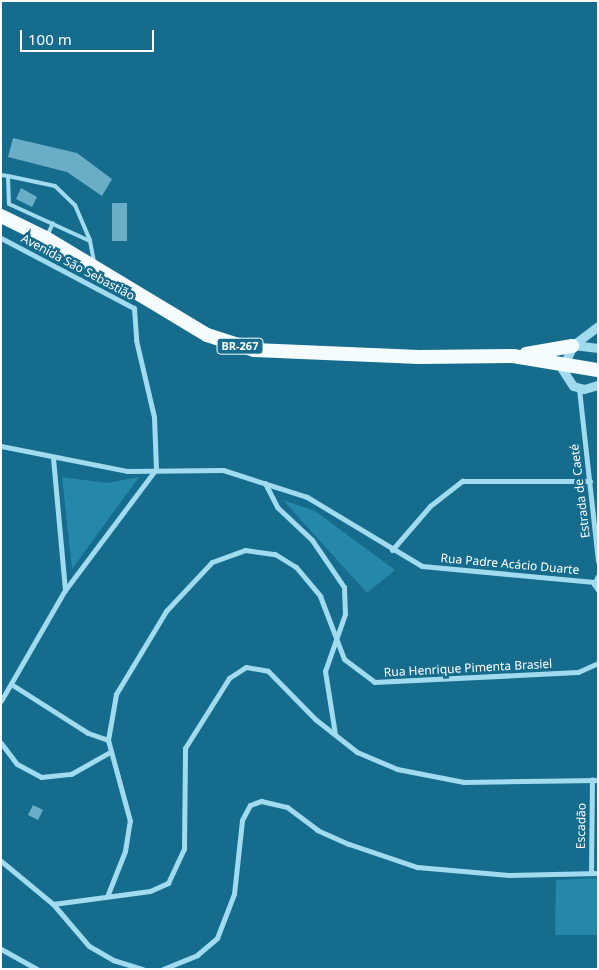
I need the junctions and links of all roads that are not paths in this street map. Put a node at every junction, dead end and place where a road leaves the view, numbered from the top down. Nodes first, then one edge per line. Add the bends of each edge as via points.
1 (1, 175) edge
2 (8, 176) junction
3 (5, 212) edge
4 (53, 223) junction
5 (1, 238) edge
6 (46, 238) junction
7 (90, 242) junction
8 (95, 267) junction
9 (137, 302) junction
10 (598, 326) edge
11 (572, 346) junction
12 (598, 348) edge
13 (513, 356) junction
14 (563, 363) junction
15 (598, 370) edge
16 (598, 385) edge
17 (579, 388) junction
18 (1, 446) edge
19 (53, 458) junction
20 (156, 469) junction
21 (590, 481) junction
22 (265, 483) junction
23 (392, 550) junction
24 (598, 562) edge
25 (598, 576) edge
26 (594, 582) junction
27 (65, 590) junction
28 (598, 590) edge
29 (335, 643) junction
30 (598, 663) edge
31 (11, 684) junction
32 (1, 701) edge
33 (335, 735) junction
34 (108, 740) junction
35 (1, 743) edge
36 (110, 752) junction
37 (595, 780) edge
38 (1, 861) edge
39 (591, 873) junction
40 (598, 873) edge
41 (108, 894) junction
42 (53, 904) junction
43 (1, 949) edge
44 (37, 969) edge
45 (143, 969) edge
46 (163, 969) edge

1 - 2 lane
2 - 3 lane
2 - 7 lane via 55,186 75,205
3 - 4 lane
3 - 6 highway, BR-267
4 - 6 lane
4 - 7 lane
5 - 9 street, Avenida São Sebastião
6 - 8 highway, BR-267
7 - 8 lane
8 - 9 highway, BR-267
9 - 13 highway, BR-267 via 207,335 254,350 419,357
9 - 20 street, Avenida São Sebastião via 136,340 154,417
10 - 11 street
11 - 12 street
11 - 13 highway
11 - 14 street
13 - 14 highway, BR-267
14 - 15 highway, BR-267
14 - 17 street via 564,376
16 - 17 street
17 - 21 street, Estrada de Caeté
18 - 19 street, Rua Padre Acácio Duarte
19 - 20 street, Rua Padre Acácio Duarte via 127,471
19 - 27 street
20 - 22 street, Rua Padre Acácio Duarte via 208,467
20 - 27 street
21 - 23 street via 462,481 430,506
21 - 24 street, Estrada de Caeté
22 - 23 street, Rua Padre Acácio Duarte via 328,508
22 - 29 street via 277,507 312,540 344,587 345,614
23 - 26 street, Rua Padre Acácio Duarte via 422,566 446,571
25 - 26 street
26 - 28 street
27 - 31 street
29 - 30 street, Rua Henrique Pimenta Brasiel via 344,659 367,679 387,685 578,672
29 - 33 street via 325,671
29 - 34 street, Rua Henrique Pimenta Brasiel via 320,596 296,567 266,552 245,550 226,555 186,586 139,651 116,694
31 - 32 street
31 - 34 street via 88,733
33 - 37 street via 357,752 396,768 464,782
33 - 41 street via 268,671 246,667 229,678 182,759 184,849 173,877 150,891
34 - 36 street, Rua Henrique Pimenta Brasiel
35 - 36 street via 17,764 41,777 71,774
36 - 41 street, Rua Henrique Pimenta Brasiel via 130,821 124,851
37 - 39 street, Escadão
38 - 42 street
39 - 40 street
39 - 46 street via 509,875 417,868 348,844 317,830 287,807 261,801 250,805 242,820 234,894 217,938 197,955
41 - 42 street
42 - 45 street via 90,946 113,960
43 - 44 street

